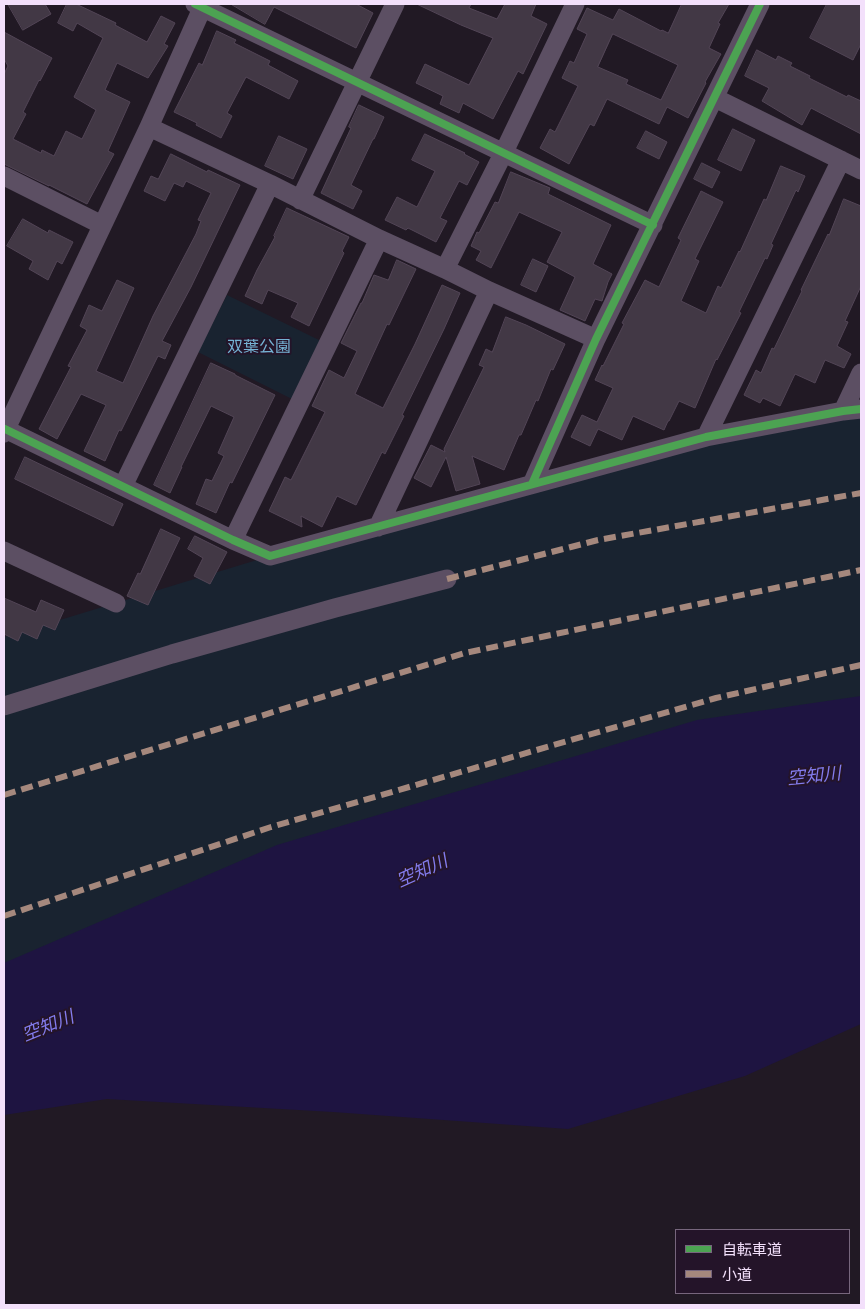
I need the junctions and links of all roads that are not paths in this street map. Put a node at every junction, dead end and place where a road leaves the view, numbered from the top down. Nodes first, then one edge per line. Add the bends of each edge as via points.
1 (395, 4) edge
2 (575, 4) edge
3 (760, 4) edge
4 (200, 5) edge
5 (358, 83) junction
6 (715, 98) junction
7 (149, 127) junction
8 (503, 154) junction
9 (841, 160) junction
10 (861, 170) edge
11 (4, 176) edge
12 (270, 184) junction
13 (300, 200) junction
14 (102, 226) junction
15 (652, 226) junction
16 (379, 239) junction
17 (445, 269) junction
18 (489, 291) junction
19 (596, 339) junction
20 (861, 372) edge
21 (852, 410) edge
22 (5, 431) edge
23 (706, 437) junction
24 (532, 484) junction
25 (123, 486) junction
26 (378, 527) junction
27 (233, 540) junction
28 (4, 551) edge
29 (447, 579) dead end
30 (116, 603) dead end
31 (4, 706) edge

1 - 5 street
2 - 8 street
3 - 6 street
4 - 5 street
4 - 7 street
5 - 8 street
5 - 13 street
6 - 9 street
6 - 15 street
7 - 12 street
7 - 14 street
8 - 15 street
8 - 17 street
9 - 10 street
9 - 23 street
11 - 14 street
12 - 13 street
12 - 25 street
13 - 16 street
14 - 22 street
15 - 19 street
16 - 17 street
16 - 27 street
17 - 18 street
18 - 19 street
18 - 26 street
19 - 24 street
20 - 21 street
21 - 23 street
22 - 25 street
23 - 24 street
24 - 26 street
25 - 27 street
26 - 27 street via 270,556
28 - 30 street
29 - 31 street via 172,654

